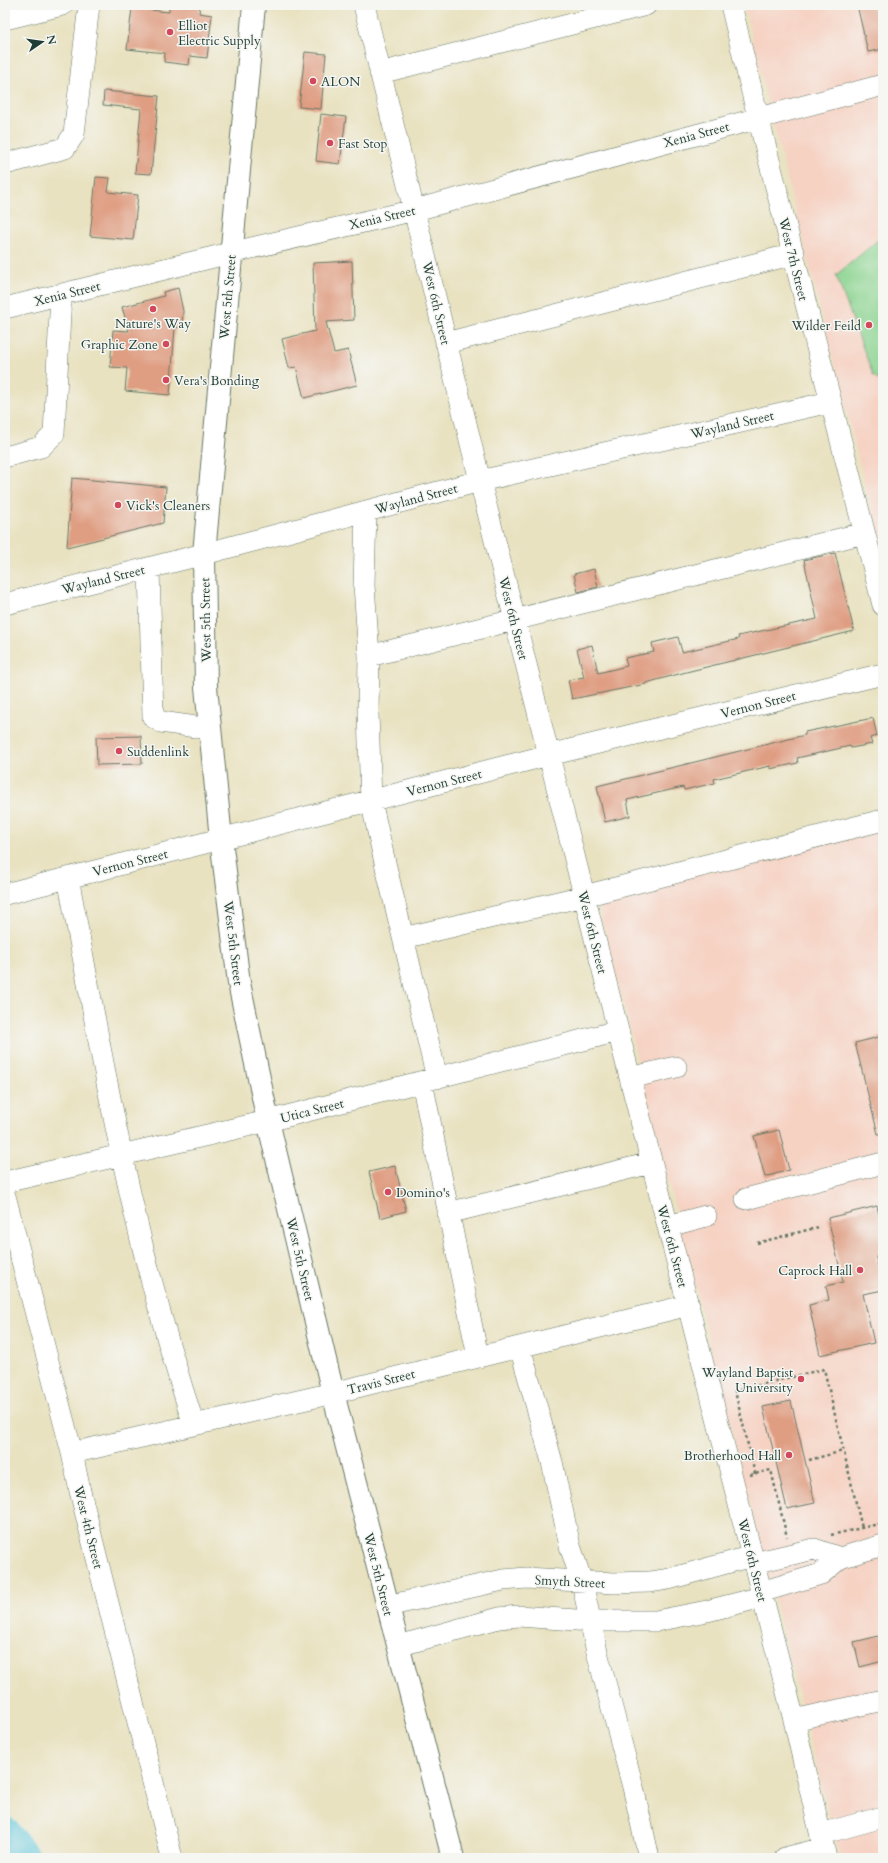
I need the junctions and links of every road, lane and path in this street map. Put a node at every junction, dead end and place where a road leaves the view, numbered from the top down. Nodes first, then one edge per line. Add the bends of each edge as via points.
1 (62, 5) edge
2 (89, 5) edge
3 (254, 5) edge
4 (364, 5) edge
5 (646, 5) edge
6 (731, 5) edge
7 (10, 14) edge
8 (380, 73) junction
9 (883, 85) edge
10 (758, 117) junction
11 (5, 164) edge
12 (414, 210) junction
13 (230, 253) junction
14 (794, 254) junction
15 (61, 294) junction
16 (5, 308) edge
17 (446, 343) junction
18 (830, 402) junction
19 (5, 457) edge
20 (480, 481) junction
21 (366, 511) junction
22 (864, 533) junction
23 (204, 554) junction
24 (149, 568) junction
25 (5, 604) edge
26 (883, 605) edge
27 (515, 619) junction
28 (369, 656) junction
29 (883, 674) edge
30 (210, 729) junction
31 (549, 756) junction
32 (371, 801) junction
33 (883, 820) edge
34 (221, 839) junction
35 (68, 878) junction
36 (5, 894) edge
37 (584, 896) junction
38 (403, 938) junction
39 (618, 1031) junction
40 (676, 1067) dead end
41 (630, 1078) junction
42 (430, 1080) junction
43 (268, 1121) junction
44 (122, 1154) junction
45 (651, 1163) junction
46 (883, 1163) edge
47 (5, 1182) edge
48 (5, 1196) edge
49 (746, 1199) dead end
50 (448, 1213) junction
51 (706, 1216) dead end
52 (668, 1226) junction
53 (819, 1227) dead end
54 (757, 1243) dead end
55 (688, 1305) junction
56 (520, 1347) junction
57 (478, 1357) junction
58 (334, 1393) junction
59 (194, 1425) junction
60 (843, 1451) junction
61 (72, 1453) junction
62 (809, 1460) dead end
63 (755, 1474) junction
64 (733, 1480) junction
65 (862, 1528) dead end
66 (788, 1538) dead end
67 (883, 1545) edge
68 (840, 1558) junction
69 (753, 1560) junction
70 (582, 1582) junction
71 (761, 1594) junction
72 (387, 1606) junction
73 (591, 1621) junction
74 (398, 1646) junction
75 (883, 1700) edge
76 (794, 1720) junction
77 (883, 1817) edge
78 (824, 1846) edge
79 (172, 1858) edge
80 (453, 1858) edge
81 (649, 1858) edge
82 (785, 1858) edge

1 - 7 street
2 - 11 street via 74,134 65,148
3 - 13 main road, West 5th Street
4 - 8 street, West 6th Street
5 - 8 street
6 - 10 street, West 7th Street
8 - 12 street, West 6th Street
9 - 10 street, Xenia Street
10 - 12 street, Xenia Street
10 - 14 street, West 7th Street
12 - 13 street, Xenia Street
12 - 17 street, West 6th Street
13 - 15 street, Xenia Street
13 - 23 main road, West 5th Street
14 - 17 street
14 - 18 street, West 7th Street
15 - 16 street, Xenia Street
15 - 19 street via 54,434 41,447
17 - 20 street, West 6th Street
18 - 20 street, Wayland Street
18 - 22 street, West 7th Street
20 - 21 street, Wayland Street
20 - 27 street, West 6th Street
21 - 23 street, Wayland Street
21 - 28 street via 364,585
22 - 26 street, West 7th Street
22 - 27 street
23 - 24 street, Wayland Street
23 - 30 main road, West 5th Street via 206,687
24 - 25 street, Wayland Street
24 - 30 street via 153,717 161,722
27 - 28 street
27 - 31 street, West 6th Street
28 - 32 street
29 - 31 street, Vernon Street
30 - 34 main road, West 5th Street
31 - 32 street, Vernon Street
31 - 37 street, West 6th Street
32 - 34 street, Vernon Street
32 - 38 street
33 - 37 street
34 - 35 street, Vernon Street
34 - 43 main road, West 5th Street via 239,983
35 - 36 street, Vernon Street
35 - 44 street
37 - 38 street
37 - 39 street, West 6th Street
38 - 42 street
39 - 41 street, West 6th Street
39 - 42 street, Utica Street
40 - 41 street
41 - 45 street, West 6th Street
42 - 43 street, Utica Street
42 - 50 street
43 - 44 street, Utica Street
43 - 58 main road, West 5th Street
44 - 47 street, Utica Street
44 - 59 street via 169,1346
45 - 50 street
45 - 52 street, West 6th Street
46 - 49 street
48 - 61 street, West 4th Street
50 - 57 street
51 - 52 street
52 - 55 street, West 6th Street
53 - 54 path
55 - 56 street, Travis Street
55 - 64 street, West 6th Street
56 - 57 street, Travis Street
56 - 70 street via 552,1462 570,1546
57 - 58 street, Travis Street
58 - 59 street, Travis Street
58 - 72 main road, West 5th Street
59 - 61 street, Travis Street
60 - 62 path
60 - 63 path via 824,1369 735,1391
60 - 65 path
61 - 79 street, West 4th Street
63 - 64 path
63 - 66 path via 771,1470
64 - 69 street, West 6th Street
67 - 68 street
68 - 69 street, Smyth Street via 814,1549
68 - 71 street via 821,1574
69 - 70 street, Smyth Street via 669,1579 614,1583
69 - 71 street, West 6th Street
70 - 72 street, Smyth Street via 526,1578 503,1580
70 - 73 street
71 - 73 street via 708,1611 656,1621
71 - 76 street, West 6th Street
72 - 74 main road, West 5th Street
73 - 74 street via 533,1616 499,1618
73 - 81 street
74 - 80 main road, West 5th Street
75 - 76 street
76 - 78 street, West 6th Street
77 - 78 street
78 - 82 street

